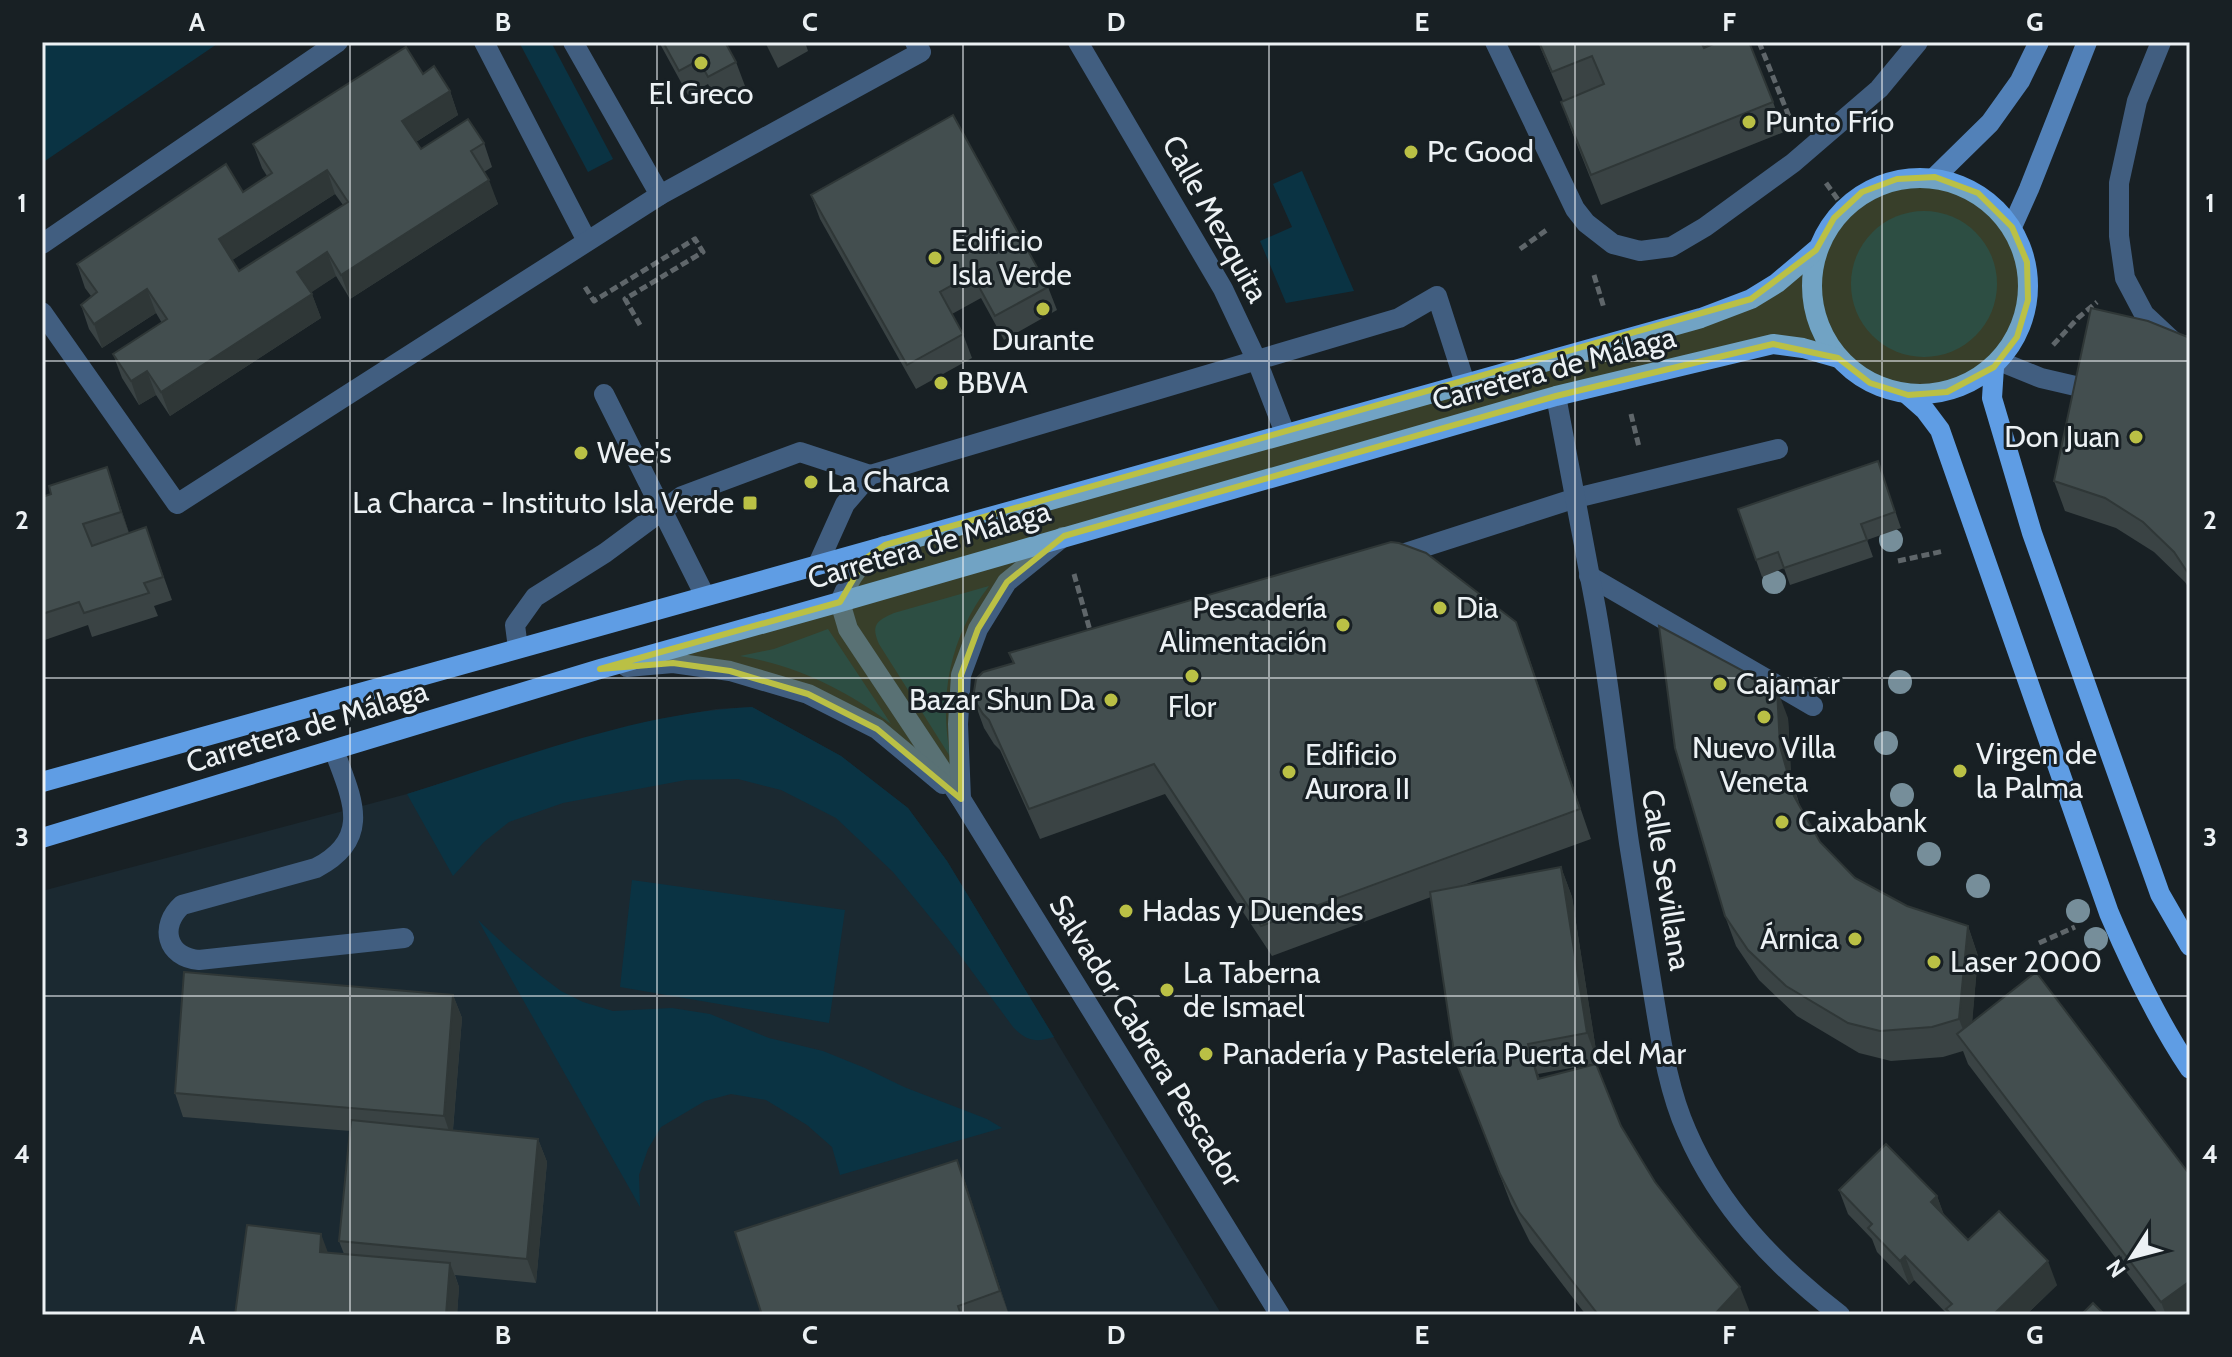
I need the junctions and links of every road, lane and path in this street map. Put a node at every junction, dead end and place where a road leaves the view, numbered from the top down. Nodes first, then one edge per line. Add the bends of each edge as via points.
1 (338, 42) edge
2 (484, 42) edge
3 (573, 42) edge
4 (915, 42) edge
5 (1078, 42) edge
6 (1495, 42) edge
7 (1918, 42) edge
8 (2039, 42) edge
9 (2087, 42) edge
10 (2161, 42) edge
11 (1935, 177) junction
12 (660, 195) junction
13 (2012, 227) junction
14 (587, 241) junction
15 (42, 244) edge
16 (1816, 250) junction
17 (565, 255) junction
18 (42, 312) edge
19 (640, 325) dead end
20 (2190, 347) edge
21 (1838, 358) junction
22 (1257, 361) junction
23 (1996, 364) junction
24 (1465, 383) junction
25 (2084, 388) edge
26 (604, 394) dead end
27 (1908, 395) junction
28 (1556, 396) junction
29 (1285, 433) junction
30 (1778, 449) dead end
31 (870, 475) junction
32 (1576, 498) junction
33 (663, 510) junction
34 (1064, 536) junction
35 (885, 545) junction
36 (1375, 563) edge
37 (818, 564) junction
38 (1589, 576) junction
39 (705, 596) junction
40 (840, 602) junction
41 (518, 648) junction
42 (600, 669) junction
43 (1813, 706) dead end
44 (334, 750) junction
45 (42, 782) edge
46 (961, 799) junction
47 (42, 838) edge
48 (404, 938) dead end
49 (2190, 946) edge
50 (2182, 1048) edge
51 (2190, 1069) edge
52 (1280, 1315) edge
53 (1840, 1315) edge

1 - 15 street
2 - 14 street
3 - 12 street
4 - 12 street via 921,52
5 - 22 street, Calle Mezquita via 1223,289
6 - 7 street via 1575,209 1613,244 1640,251 1671,247 1793,163 1879,89
8 - 11 main road via 1990,123
9 - 13 main road
10 - 20 street via 2137,101 2119,183 2119,236 2125,278 2144,314 2175,343
11 - 13 main road via 1978,193
11 - 16 main road via 1897,179 1862,192 1834,218
12 - 14 street
13 - 23 main road via 2027,262 2028,300 2017,337
14 - 17 street
16 - 21 main road via 1811,288 1818,324
16 - 24 main road, Carretera de Málaga via 1751,299 1701,318
17 - 18 street via 177,504
17 - 19 path via 594,301 695,239 703,252 625,299
21 - 27 main road via 1870,383
21 - 28 main road, Carretera de Málaga via 1773,344
22 - 24 street via 1399,318 1437,296
22 - 29 street, Calle Mezquita
22 - 31 street
23 - 25 street
23 - 27 main road via 1947,392
23 - 49 main road via 1992,398 2032,533 2160,894
24 - 29 main road, Carretera de Málaga
26 - 33 street
27 - 50 main road via 1940,430 2109,913 2137,979
28 - 32 street, Calle Sevillana
28 - 34 main road, Carretera de Málaga
29 - 35 main road, Carretera de Málaga
30 - 32 street
31 - 33 street via 800,452 682,496
31 - 37 street via 845,504
32 - 36 street
32 - 38 street, Calle Sevillana
33 - 39 street
33 - 41 street via 535,597 515,625
34 - 40 main road, Carretera de Málaga
34 - 46 street, Salvador Cabrera Pescador via 1007,582 978,629 961,675
35 - 37 main road, Carretera de Málaga
35 - 40 street via 849,579
37 - 39 main road, Carretera de Málaga
38 - 43 street
38 - 53 street, Calle Sevillana via 1673,1095 1700,1159 1752,1235
39 - 41 main road, Carretera de Málaga
40 - 42 main road, Carretera de Málaga
40 - 46 street, Salvador Cabrera Pescador via 848,629
41 - 45 main road, Carretera de Málaga
42 - 44 main road, Carretera de Málaga
42 - 46 street, Salvador Cabrera Pescador via 673,663 730,671 808,694 877,729
44 - 47 main road, Carretera de Málaga
44 - 48 street via 354,816 344,849 316,868 182,905 170,920 169,939 180,955 199,960
46 - 52 street, Salvador Cabrera Pescador
50 - 51 main road

